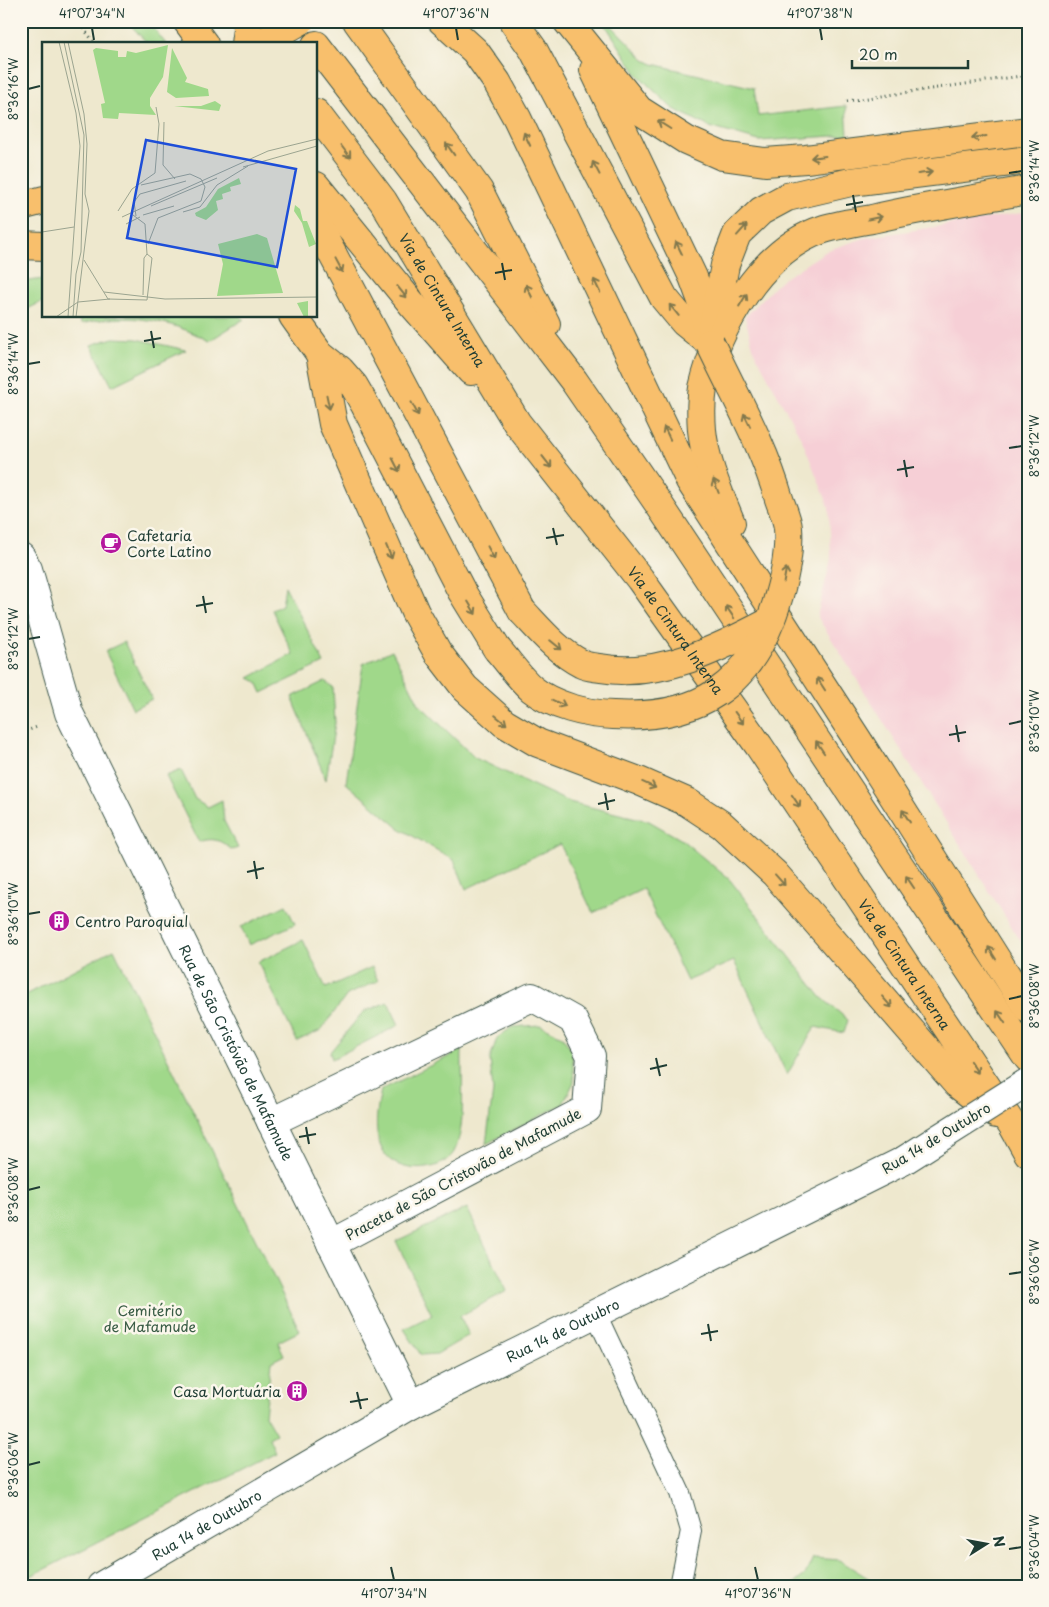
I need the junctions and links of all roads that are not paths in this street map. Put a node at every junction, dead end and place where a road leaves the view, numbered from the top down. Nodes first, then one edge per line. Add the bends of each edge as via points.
1 (187, 21) edge
2 (248, 21) edge
3 (299, 21) edge
4 (357, 21) edge
5 (442, 21) edge
6 (513, 21) edge
7 (572, 27) edge
8 (203, 42) edge
9 (245, 42) edge
10 (263, 42) edge
11 (263, 42) edge
12 (315, 42) edge
13 (318, 47) edge
14 (318, 116) edge
15 (1028, 131) edge
16 (1028, 160) edge
17 (318, 188) edge
18 (1028, 190) edge
19 (42, 201) edge
20 (21, 206) edge
21 (318, 227) edge
22 (21, 245) edge
23 (42, 246) edge
24 (294, 318) edge
25 (710, 343) junction
26 (320, 354) junction
27 (574, 382) junction
28 (517, 423) junction
29 (21, 557) edge
30 (753, 580) junction
31 (771, 621) junction
32 (1028, 1009) edge
33 (1028, 1058) edge
34 (1028, 1082) edge
35 (271, 1122) junction
36 (1013, 1126) junction
37 (1028, 1153) edge
38 (331, 1244) junction
39 (595, 1312) junction
40 (411, 1405) junction
41 (129, 1579) edge
42 (100, 1586) edge
43 (680, 1586) edge

1 - 8 highway
2 - 9 highway, bridge
2 - 10 highway
3 - 11 highway, bridge
3 - 12 highway
27 -> 4 highway via 480,191
30 -> 5 highway via 690,481 497,82 474,51
25 -> 6 highway via 684,322 664,298 533,49
15 -> 7 highway via 806,159 765,162 722,156 686,140 639,110
25 -> 7 highway via 703,304 693,277
13 - 27 highway
14 -> 28 highway, Via de Cintura Interna via 383,201
25 -> 16 highway via 724,265 737,234 760,211 787,197 851,182
17 -> 28 highway via 412,304
30 -> 18 highway via 710,470 702,430 703,390 719,338 748,291 770,262 796,242 823,230
19 - 20 highway
21 -> 31 highway, bridge via 522,611 553,644 583,665 617,671 650,668 719,648
22 - 23 highway
24 - 26 highway
31 -> 25 highway, bridge via 786,575 788,527 774,480
26 -> 31 highway, bridge via 340,370 365,405 462,592 497,649 532,689 563,705 594,714 625,716 679,710 730,685 746,668
26 -> 36 highway via 334,424 407,594 438,653 465,688 504,724 538,743 647,784 687,802 722,825 775,874 957,1084
33 -> 27 highway
28 -> 36 highway, Via de Cintura Interna via 640,579 759,746
29 - 35 street, Rua de São Cristóvão de Mafamude via 28,570 69,713
32 -> 30 highway
34 - 39 street, Rua 14 de Outubro, bridge via 903,1161
35 - 38 street, Rua de São Cristóvão de Mafamude
35 - 38 street, Praceta de São Cristovão de Mafamude via 532,997 573,1020 590,1056 586,1109
36 - 37 highway, Via de Cintura Interna
38 - 40 street, Rua de São Cristóvão de Mafamude
39 - 40 street, Rua 14 de Outubro
39 - 43 lane via 680,1493 691,1531
40 - 41 street, Rua 14 de Outubro
41 - 42 street, Rua 14 de Outubro

